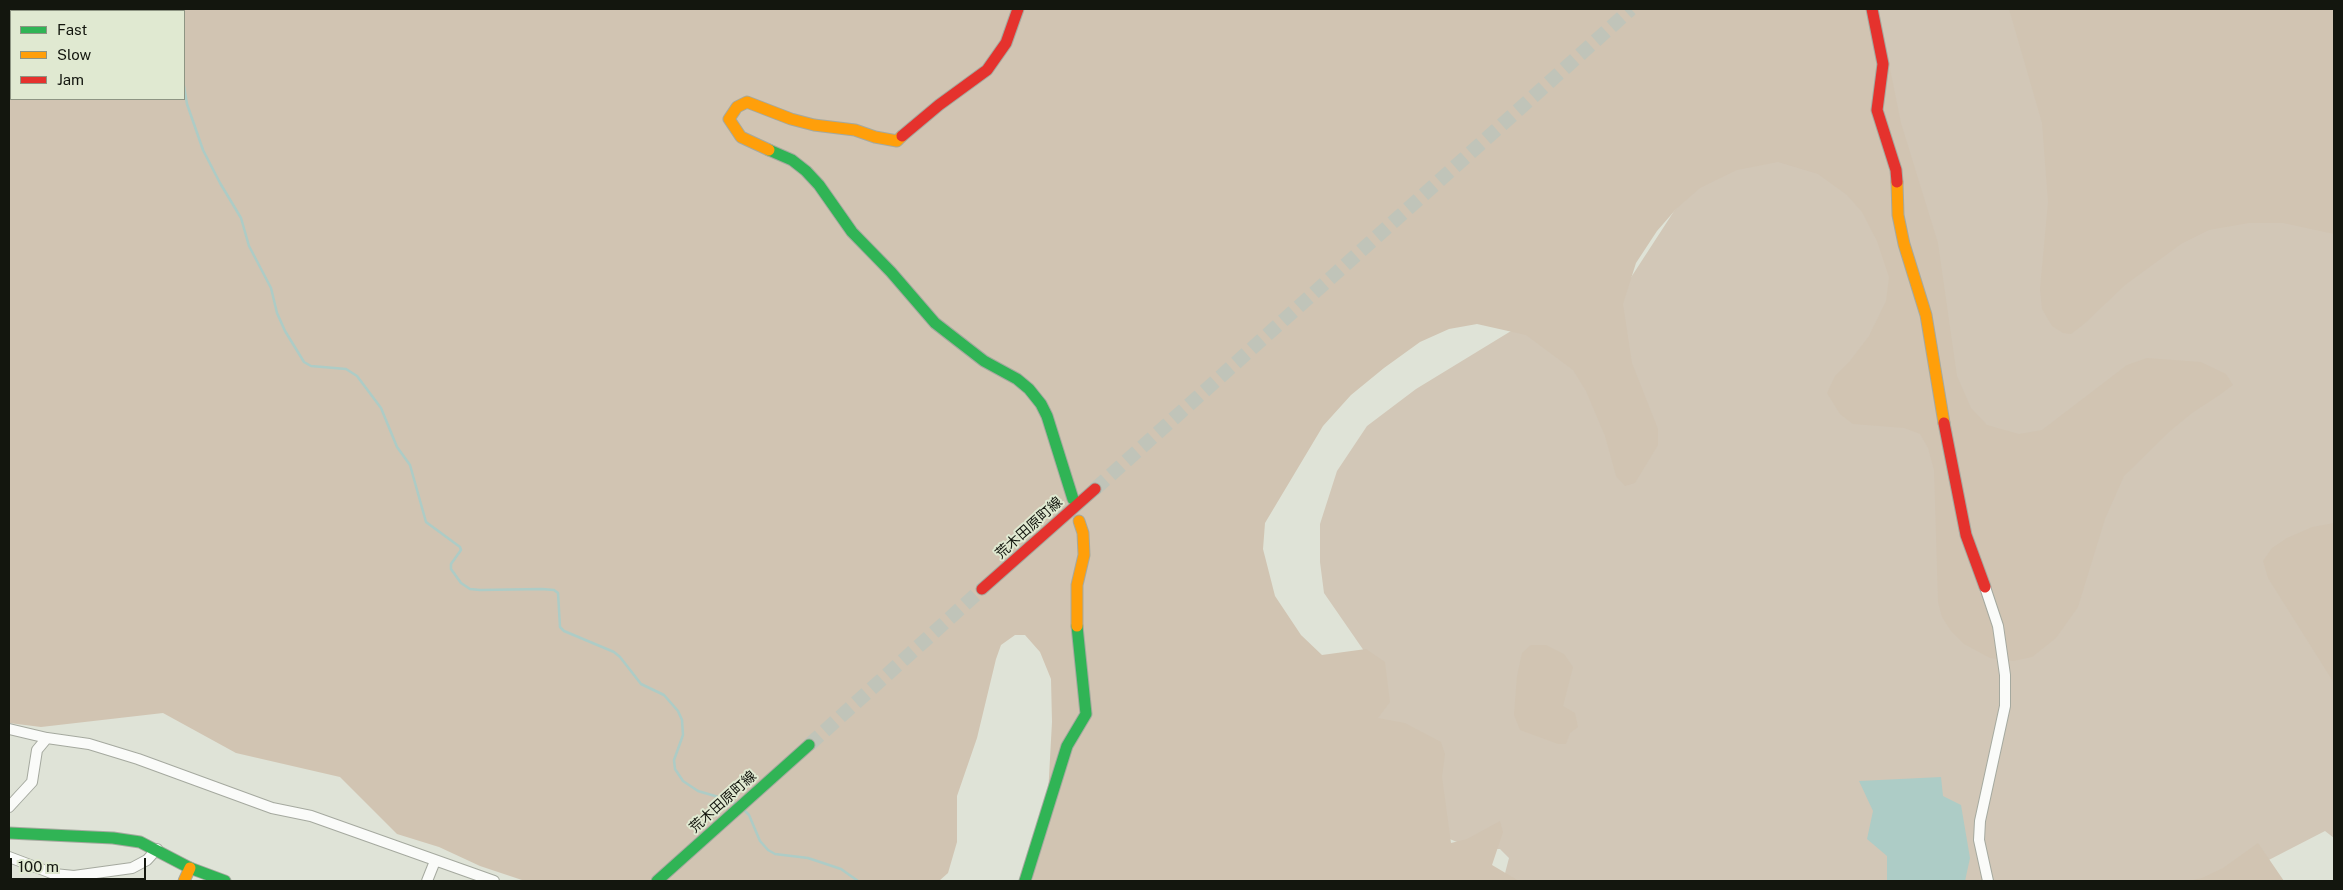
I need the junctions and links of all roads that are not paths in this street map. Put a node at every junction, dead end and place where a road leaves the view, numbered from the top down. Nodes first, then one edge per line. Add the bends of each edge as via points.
1 (1018, 9) edge
2 (1872, 9) edge
3 (1095, 489) tunnel mouth
4 (1073, 499) dead end
5 (1079, 522) dead end
6 (1985, 587) joint
7 (982, 590) tunnel mouth
8 (9, 729) edge
9 (47, 738) junction
10 (809, 745) tunnel mouth
11 (9, 807) edge
12 (9, 833) edge
13 (157, 849) junction
14 (9, 857) edge
15 (435, 861) junction
16 (190, 868) junction
17 (184, 881) edge
18 (225, 881) edge
19 (427, 881) edge
20 (494, 881) edge
21 (657, 881) edge
22 (1025, 881) edge
23 (1988, 881) edge

1 - 4 main road via 1006,43 987,70 939,105 898,141 855,130 814,125 748,102 738,107 729,119 742,137 792,160 806,171 852,232 935,323 984,361 1017,379 1029,390 1047,416
2 - 6 main road via 1883,64 1877,110 1896,170 1898,214 1904,244 1928,323 1966,536
3 - 7 main road, 荒木田原町線
5 - 22 main road via 1084,555 1077,585 1077,625 1086,688 1086,714 1067,746
6 - 23 street via 1998,626 2005,675 2005,706 1979,830
8 - 9 street
9 - 11 street via 37,750 32,782
9 - 15 street via 89,744 138,758 272,808 311,816
10 - 21 main road, 荒木田原町線
12 - 13 main road via 113,838 140,842
13 - 14 street via 147,860 132,868 74,876 54,874
13 - 16 main road
15 - 19 street
15 - 20 street
16 - 17 main road
16 - 18 main road

